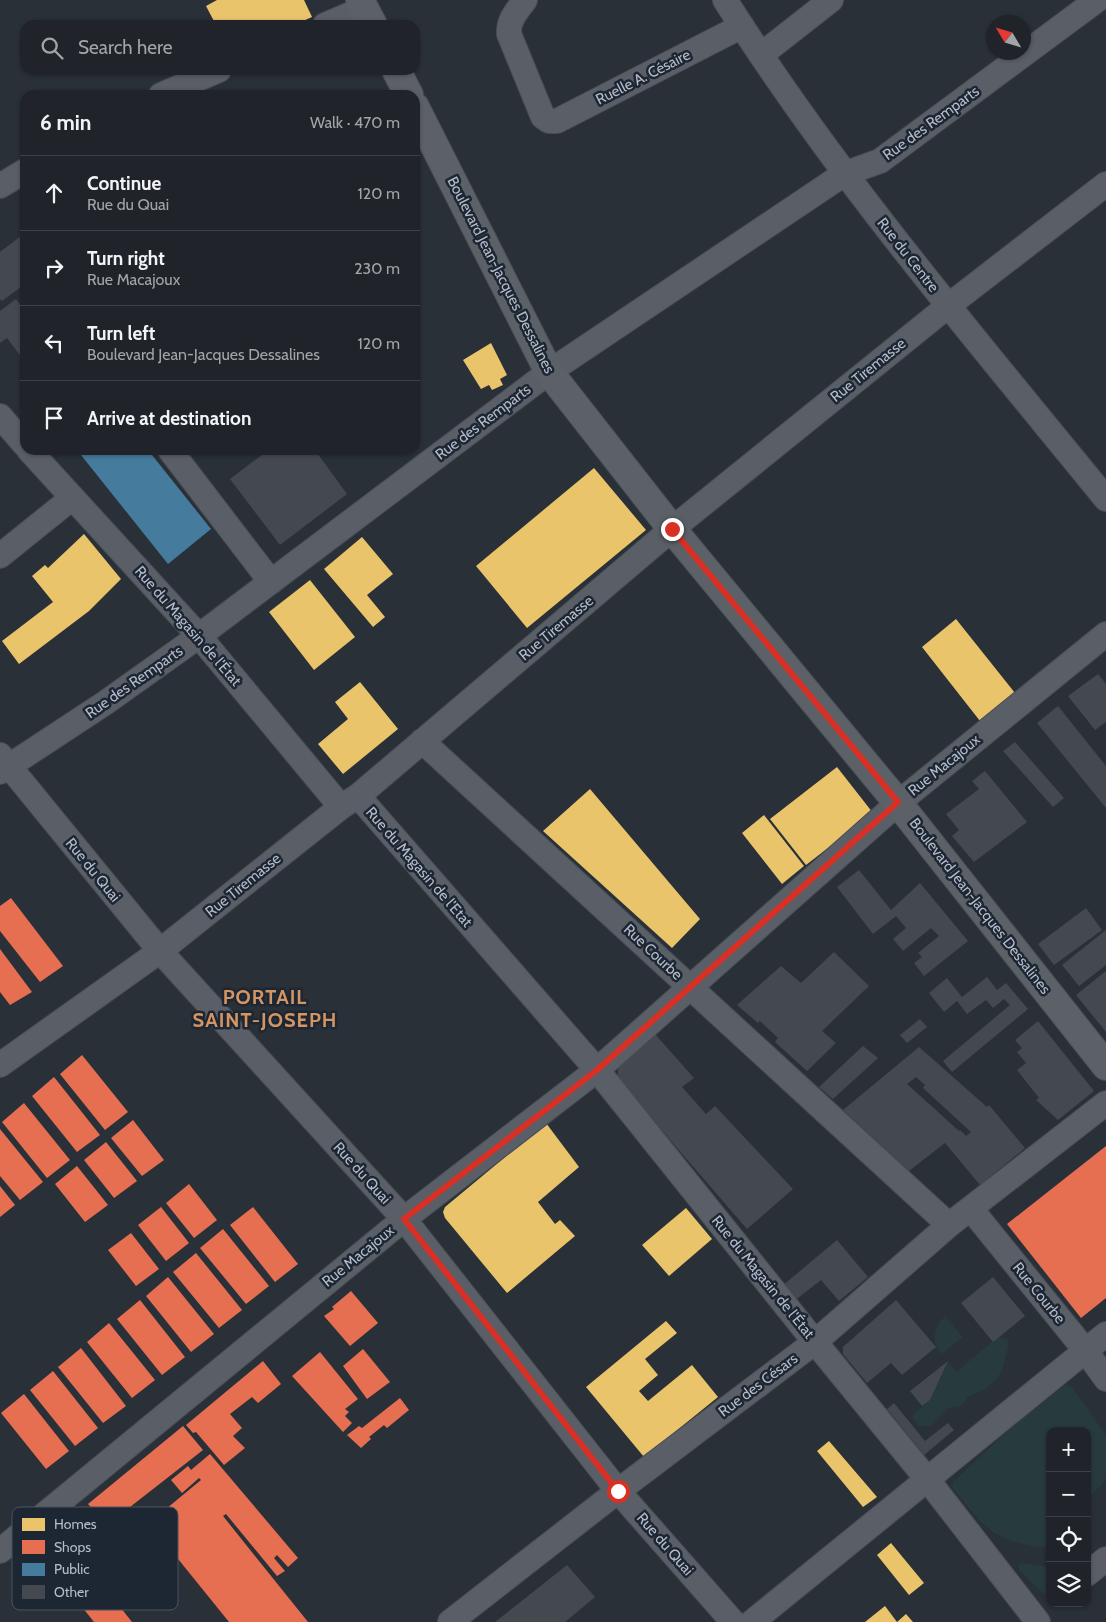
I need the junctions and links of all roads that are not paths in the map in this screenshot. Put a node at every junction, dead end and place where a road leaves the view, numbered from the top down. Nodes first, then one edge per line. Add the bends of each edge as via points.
1 (525, 0) edge
2 (725, 0) edge
3 (831, 0) edge
4 (1097, 0) edge
5 (366, 11) edge
6 (339, 20) edge
7 (742, 26) junction
8 (762, 54) junction
9 (207, 75) edge
10 (399, 75) edge
11 (173, 90) edge
12 (406, 90) edge
13 (420, 117) edge
14 (20, 174) edge
15 (844, 174) junction
16 (1106, 184) edge
17 (0, 186) edge
18 (948, 306) junction
19 (549, 372) junction
20 (0, 416) edge
21 (20, 439) edge
22 (33, 455) edge
23 (174, 455) edge
24 (72, 498) junction
25 (1106, 500) edge
26 (672, 529) junction
27 (0, 556) edge
28 (271, 582) junction
29 (1106, 634) edge
30 (198, 636) junction
31 (422, 741) junction
32 (3, 765) edge
33 (349, 802) junction
34 (898, 802) junction
35 (481, 938) joint
36 (160, 951) junction
37 (690, 986) junction
38 (0, 1065) edge
39 (1106, 1066) edge
40 (597, 1070) junction
41 (1106, 1103) edge
42 (971, 1209) junction
43 (404, 1219) junction
44 (949, 1225) junction
45 (1106, 1334) edge
46 (815, 1342) junction
47 (1085, 1350) junction
48 (1106, 1379) edge
49 (927, 1479) junction
50 (618, 1491) junction
51 (54, 1507) edge
52 (12, 1541) edge
53 (0, 1551) edge
54 (1106, 1559) edge
55 (1091, 1571) edge
56 (1037, 1616) edge
57 (450, 1622) edge
58 (733, 1622) edge
59 (752, 1622) edge

1 - 7 street, Ruelle A. Césaire via 511,20 509,34 544,117 549,121 557,121
2 - 7 street, Rue du Centre
3 - 8 street
4 - 15 street, Rue des Remparts via 880,161
5 - 6 street
7 - 8 street, Rue du Centre
8 - 15 street, Rue du Centre
9 - 11 street
10 - 12 main road
13 - 19 main road, Boulevard Jean-Jacques Dessalines
14 - 17 street
15 - 18 street, Rue du Centre
15 - 19 street, Rue des Remparts
16 - 18 street, Rue Tiremasse
18 - 25 street, Rue du Centre
18 - 26 street, Rue Tiremasse
19 - 26 main road, Boulevard Jean-Jacques Dessalines
19 - 28 street, Rue des Remparts
20 - 21 street
22 - 24 street, Rue du Magasin de l'État
23 - 28 street
24 - 27 street
24 - 30 street, Rue du Magasin de l'État
26 - 31 street, Rue Tiremasse
26 - 34 main road, Boulevard Jean-Jacques Dessalines
28 - 30 street, Rue des Remparts
29 - 34 street, Rue Macajoux
30 - 32 street, Rue des Remparts via 105,703
30 - 33 street, Rue du Magasin de l'État
31 - 33 street, Rue Tiremasse
31 - 37 street, Rue Courbe
32 - 36 street, Rue du Quai
33 - 35 street, Rue du Magasin de l'Etat
33 - 36 street, Rue Tiremasse
34 - 37 street, Rue Macajoux
34 - 39 main road, Boulevard Jean-Jacques Dessalines
35 - 40 street, Rue du Magasin de l'État
36 - 38 street, Rue Tiremasse
36 - 43 street, Rue du Quai
37 - 40 street, Rue Macajoux
37 - 44 street, Rue Courbe
40 - 43 street, Rue Macajoux
40 - 46 street, Rue du Magasin de l'État
41 - 42 street, Rue des Césars
42 - 44 street, Rue des Césars
42 - 47 street, Rue Courbe
43 - 50 street, Rue du Quai
43 - 51 street, Rue Macajoux
44 - 46 street, Rue des Césars
45 - 47 street
46 - 49 street, Rue du Magasin de l'État
46 - 50 street, Rue des Césars
47 - 48 street, Rue Courbe
47 - 49 street
49 - 56 street, Rue du Magasin de l'État
49 - 59 street
50 - 57 street, Rue des Césars
50 - 58 street, Rue du Quai
52 - 53 street, Rue Macajoux
54 - 55 street

